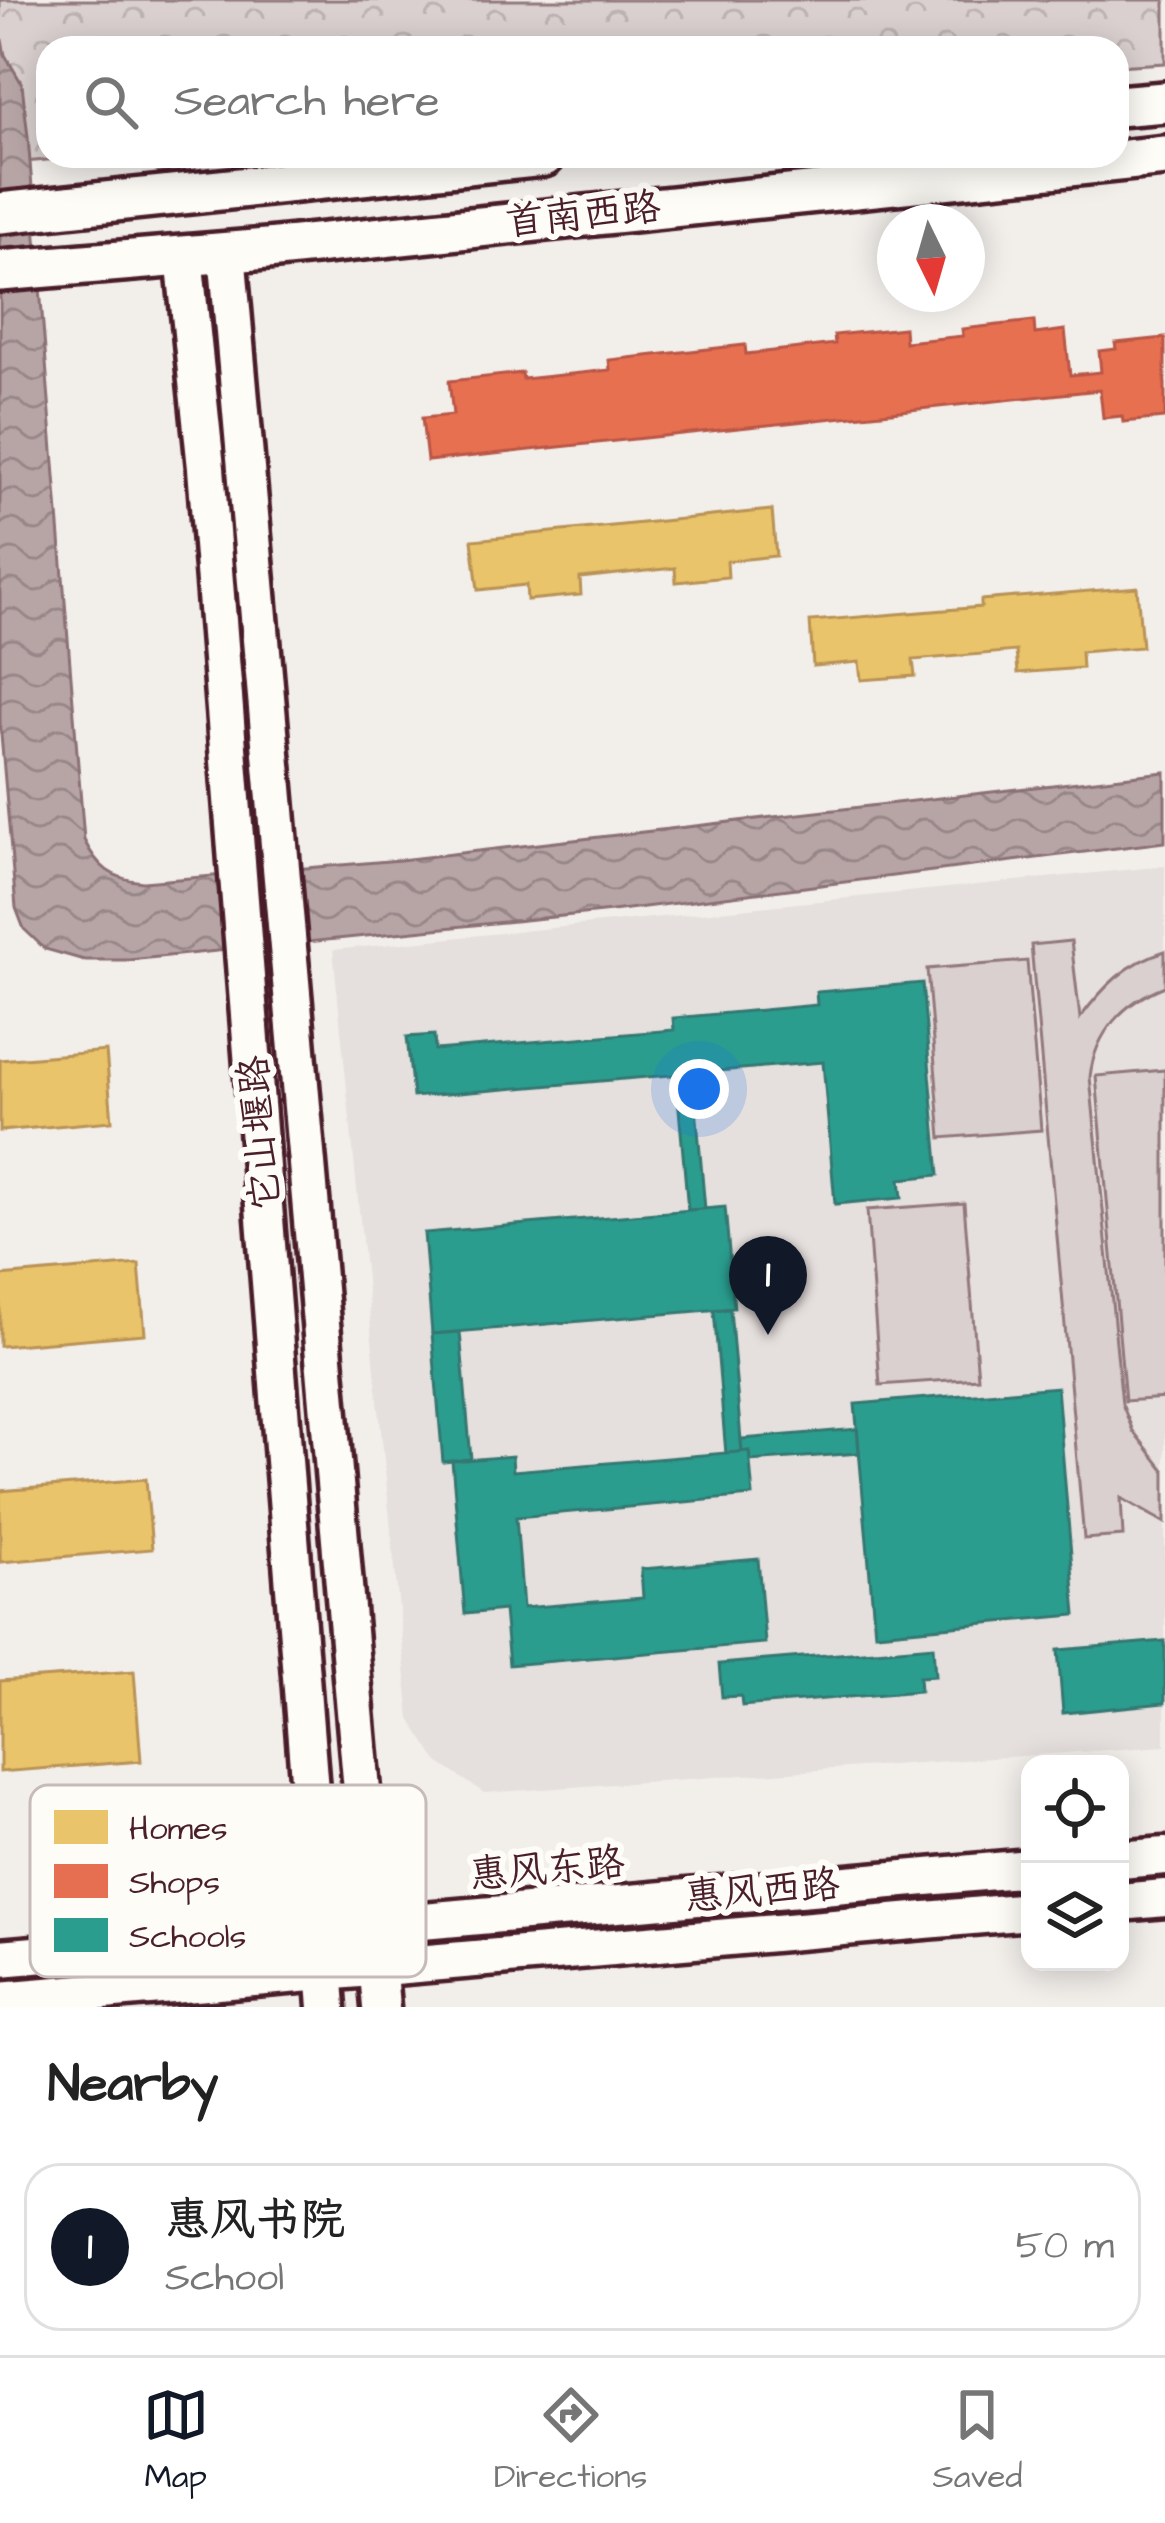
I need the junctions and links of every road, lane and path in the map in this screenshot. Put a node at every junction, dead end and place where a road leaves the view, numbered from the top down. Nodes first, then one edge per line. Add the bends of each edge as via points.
1 (1165, 102) edge
2 (1129, 105) edge
3 (1165, 156) edge
4 (1129, 160) edge
5 (429, 168) edge
6 (1048, 168) edge
7 (0, 213) edge
8 (227, 252) junction
9 (184, 256) junction
10 (0, 272) edge
11 (311, 1785) edge
12 (361, 1785) edge
13 (1165, 1856) edge
14 (1129, 1859) edge
15 (1021, 1869) edge
16 (1165, 1898) edge
17 (1129, 1902) edge
18 (1021, 1911) edge
19 (426, 1923) edge
20 (30, 1956) edge
21 (0, 1958) edge
22 (426, 1965) edge
23 (358, 1977) edge
24 (379, 1977) edge
25 (326, 1990) edge
26 (0, 2000) edge
27 (381, 2007) edge

1 - 2 main road
3 - 4 main road, 首南西路
5 - 7 main road, 首南西路
6 - 8 main road, 首南西路
8 - 9 main road, 首南西路
8 - 12 street, 它山堰路
9 - 10 main road, 首南西路
9 - 11 street, 它山堰路
13 - 14 street
15 - 19 street, 惠风东路
16 - 17 street
18 - 22 street, 惠风西路
20 - 21 street, 惠风东路
23 - 25 street, 惠风西路
24 - 27 street, 它山堰路
25 - 26 street, 惠风西路

